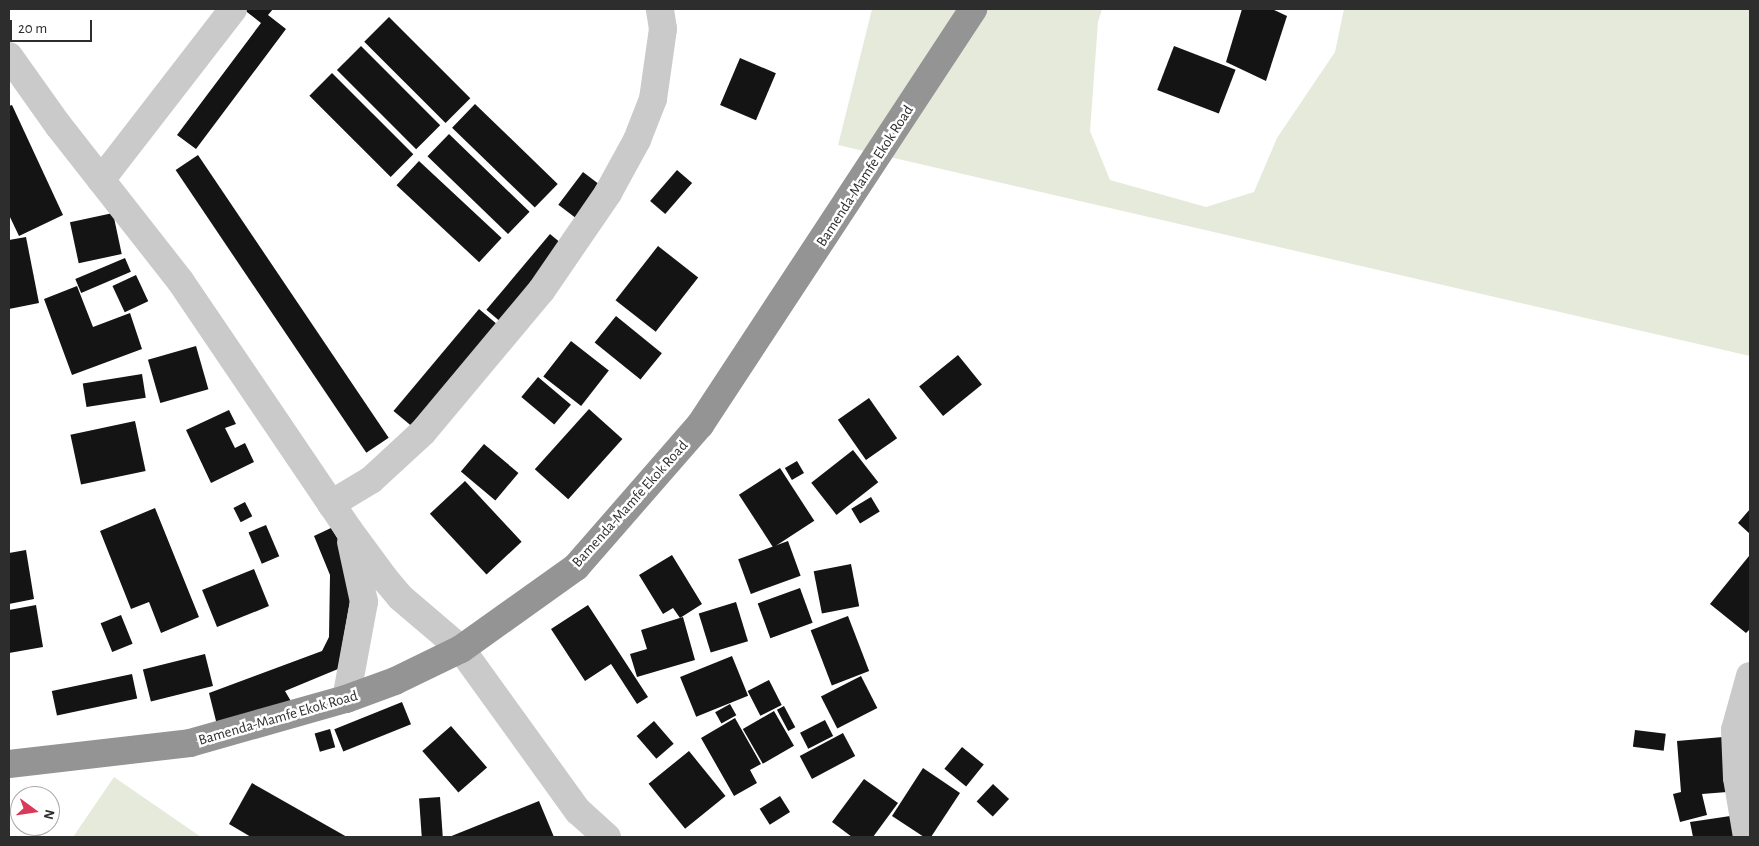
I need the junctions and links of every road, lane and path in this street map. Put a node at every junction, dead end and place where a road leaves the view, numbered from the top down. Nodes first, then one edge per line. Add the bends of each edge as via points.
1 (234, 9) edge
2 (660, 9) edge
3 (973, 9) edge
4 (10, 61) edge
5 (101, 180) junction
6 (331, 504) junction
7 (349, 530) junction
8 (461, 649) junction
9 (1750, 676) edge
10 (346, 699) junction
11 (9, 764) edge
12 (607, 837) edge
13 (1747, 837) edge

1 - 5 street
2 - 6 street via 663,29 652,99 637,140 608,193 541,291 423,432 371,480
3 - 8 highway, Bamenda-Mamfe Ekok Road via 700,425 576,567
4 - 5 street
5 - 6 street via 181,282
6 - 7 street
7 - 8 street via 400,597
7 - 10 street via 364,602
8 - 10 highway, Bamenda-Mamfe Ekok Road via 395,681
8 - 12 street via 578,811
9 - 13 street via 1735,730 1737,778
10 - 11 highway, Bamenda-Mamfe Ekok Road via 190,743

